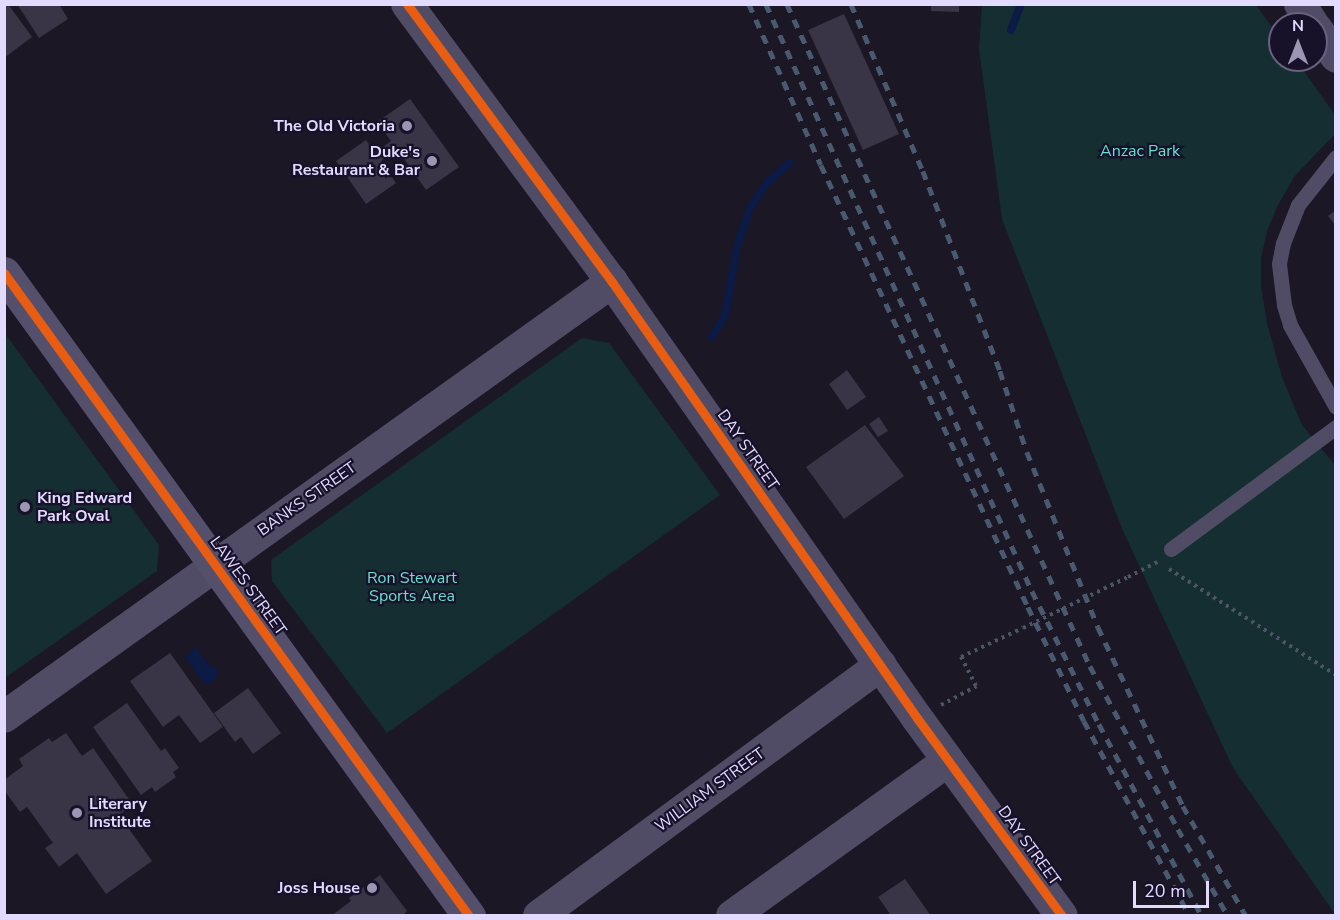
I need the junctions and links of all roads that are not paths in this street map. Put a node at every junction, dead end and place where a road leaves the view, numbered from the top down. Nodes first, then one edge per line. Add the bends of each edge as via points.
1 (407, 4) edge
2 (1335, 157) edge
3 (4, 273) edge
4 (612, 282) junction
5 (1335, 407) edge
6 (1335, 427) edge
7 (1172, 549) dead end
8 (214, 565) junction
9 (881, 665) junction
10 (4, 717) edge
11 (948, 761) junction
12 (469, 915) edge
13 (539, 915) edge
14 (732, 915) edge
15 (1062, 915) edge

1 - 4 street, DAY STREET
2 - 5 lane via 1298,205 1279,264 1290,325
3 - 8 main road, LAWES STREET
4 - 8 street, BANKS STREET
4 - 9 street, DAY STREET
6 - 7 lane
8 - 10 street, BANKS STREET
8 - 12 main road, LAWES STREET
9 - 11 street, DAY STREET
9 - 13 street, WILLIAM STREET
11 - 14 street
11 - 15 street, DAY STREET

